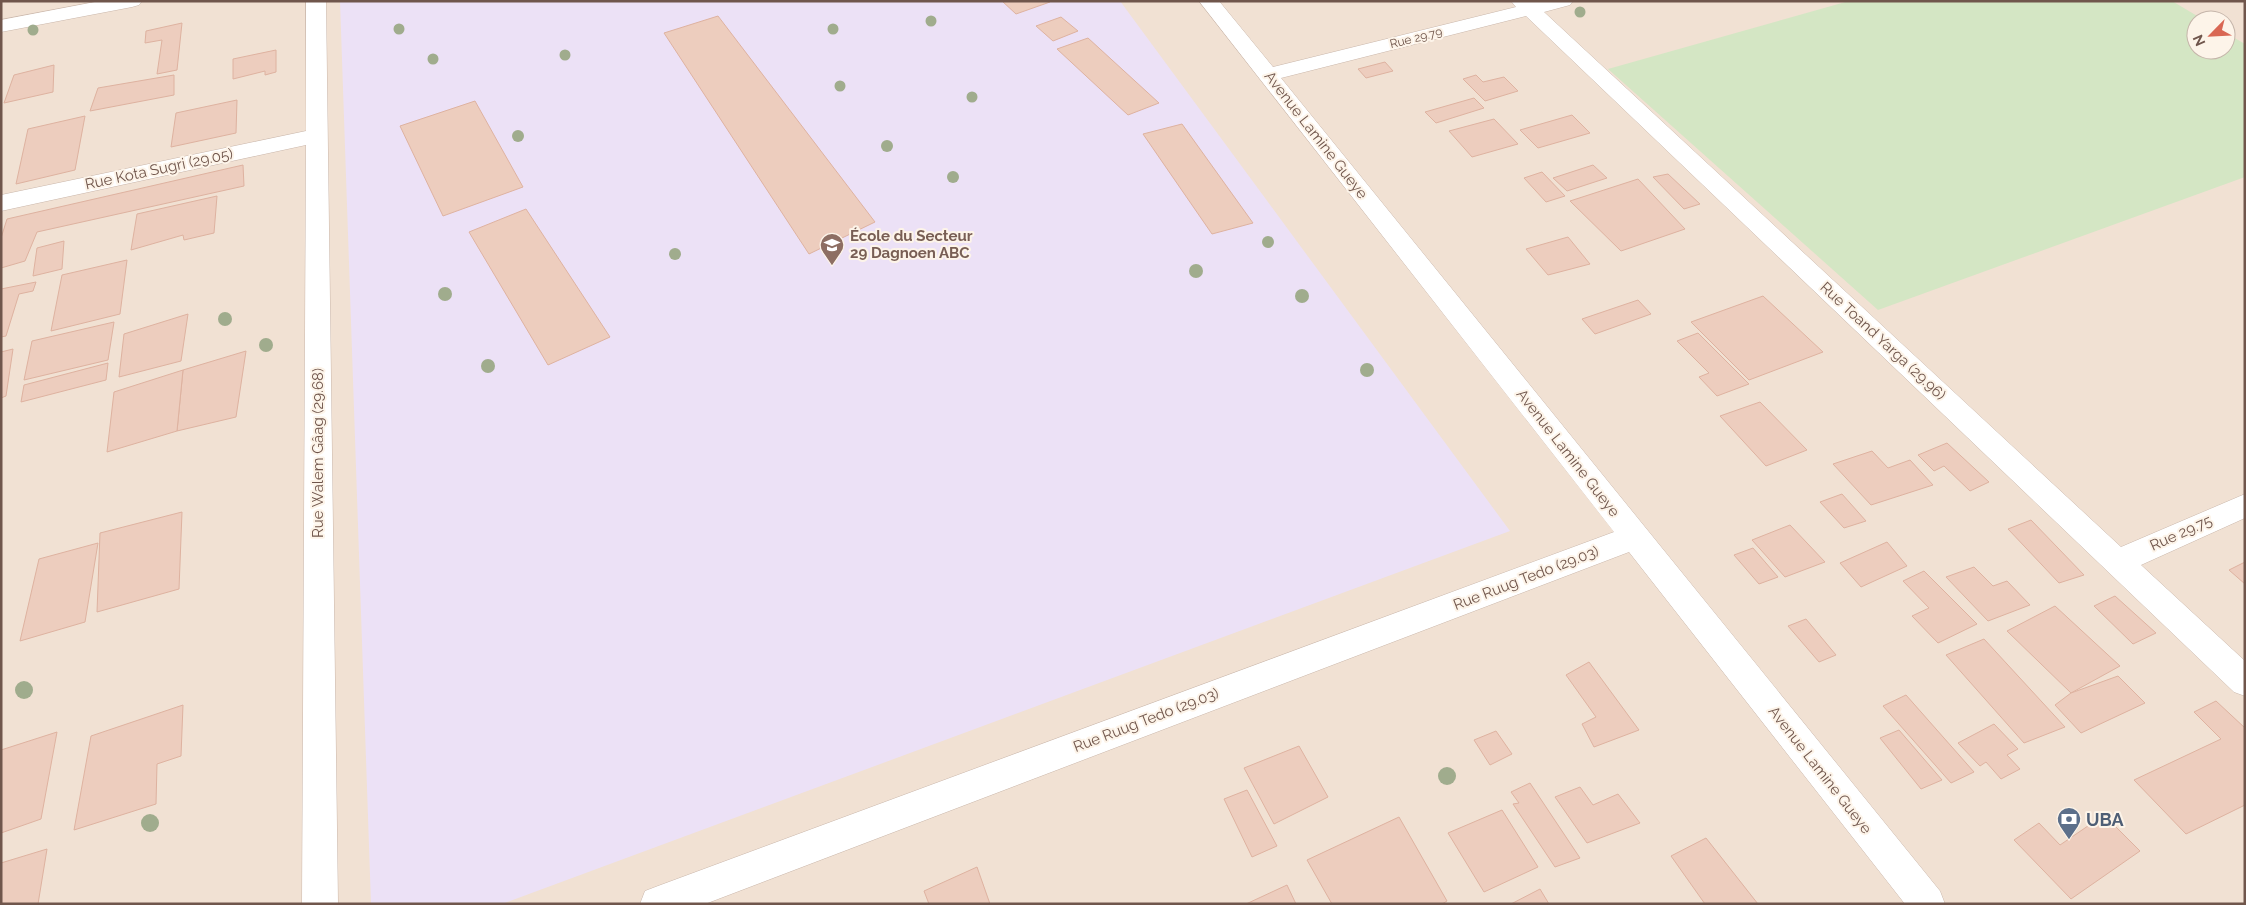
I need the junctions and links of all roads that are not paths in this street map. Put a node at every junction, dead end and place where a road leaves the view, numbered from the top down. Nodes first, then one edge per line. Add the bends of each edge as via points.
1 (132, 1) edge
2 (316, 1) edge
3 (1210, 1) edge
4 (1563, 1) edge
5 (1526, 6) edge
6 (1, 26) edge
7 (1268, 75) junction
8 (316, 136) junction
9 (1, 203) edge
10 (2245, 505) edge
11 (1635, 537) junction
12 (2118, 562) junction
13 (2245, 682) edge
14 (320, 904) edge
15 (658, 904) edge
16 (1927, 904) edge

1 - 6 street
2 - 8 street, Rue Walem Gâag (29.68)
3 - 7 street, Avenue Lamine Gueye
4 - 5 street, Rue 29.79
5 - 7 street, Rue 29.79
5 - 12 street, Rue Toand Yarga (29.96)
7 - 11 street, Avenue Lamine Gueye
8 - 9 street, Rue Kota Sugri (29.05)
8 - 14 street, Rue Walem Gâag (29.68)
10 - 12 street, Rue 29.75
11 - 15 street, Rue Ruug Tedo (29.03)
11 - 16 street, Avenue Lamine Gueye
12 - 13 street, Rue Toand Yarga (29.96)

